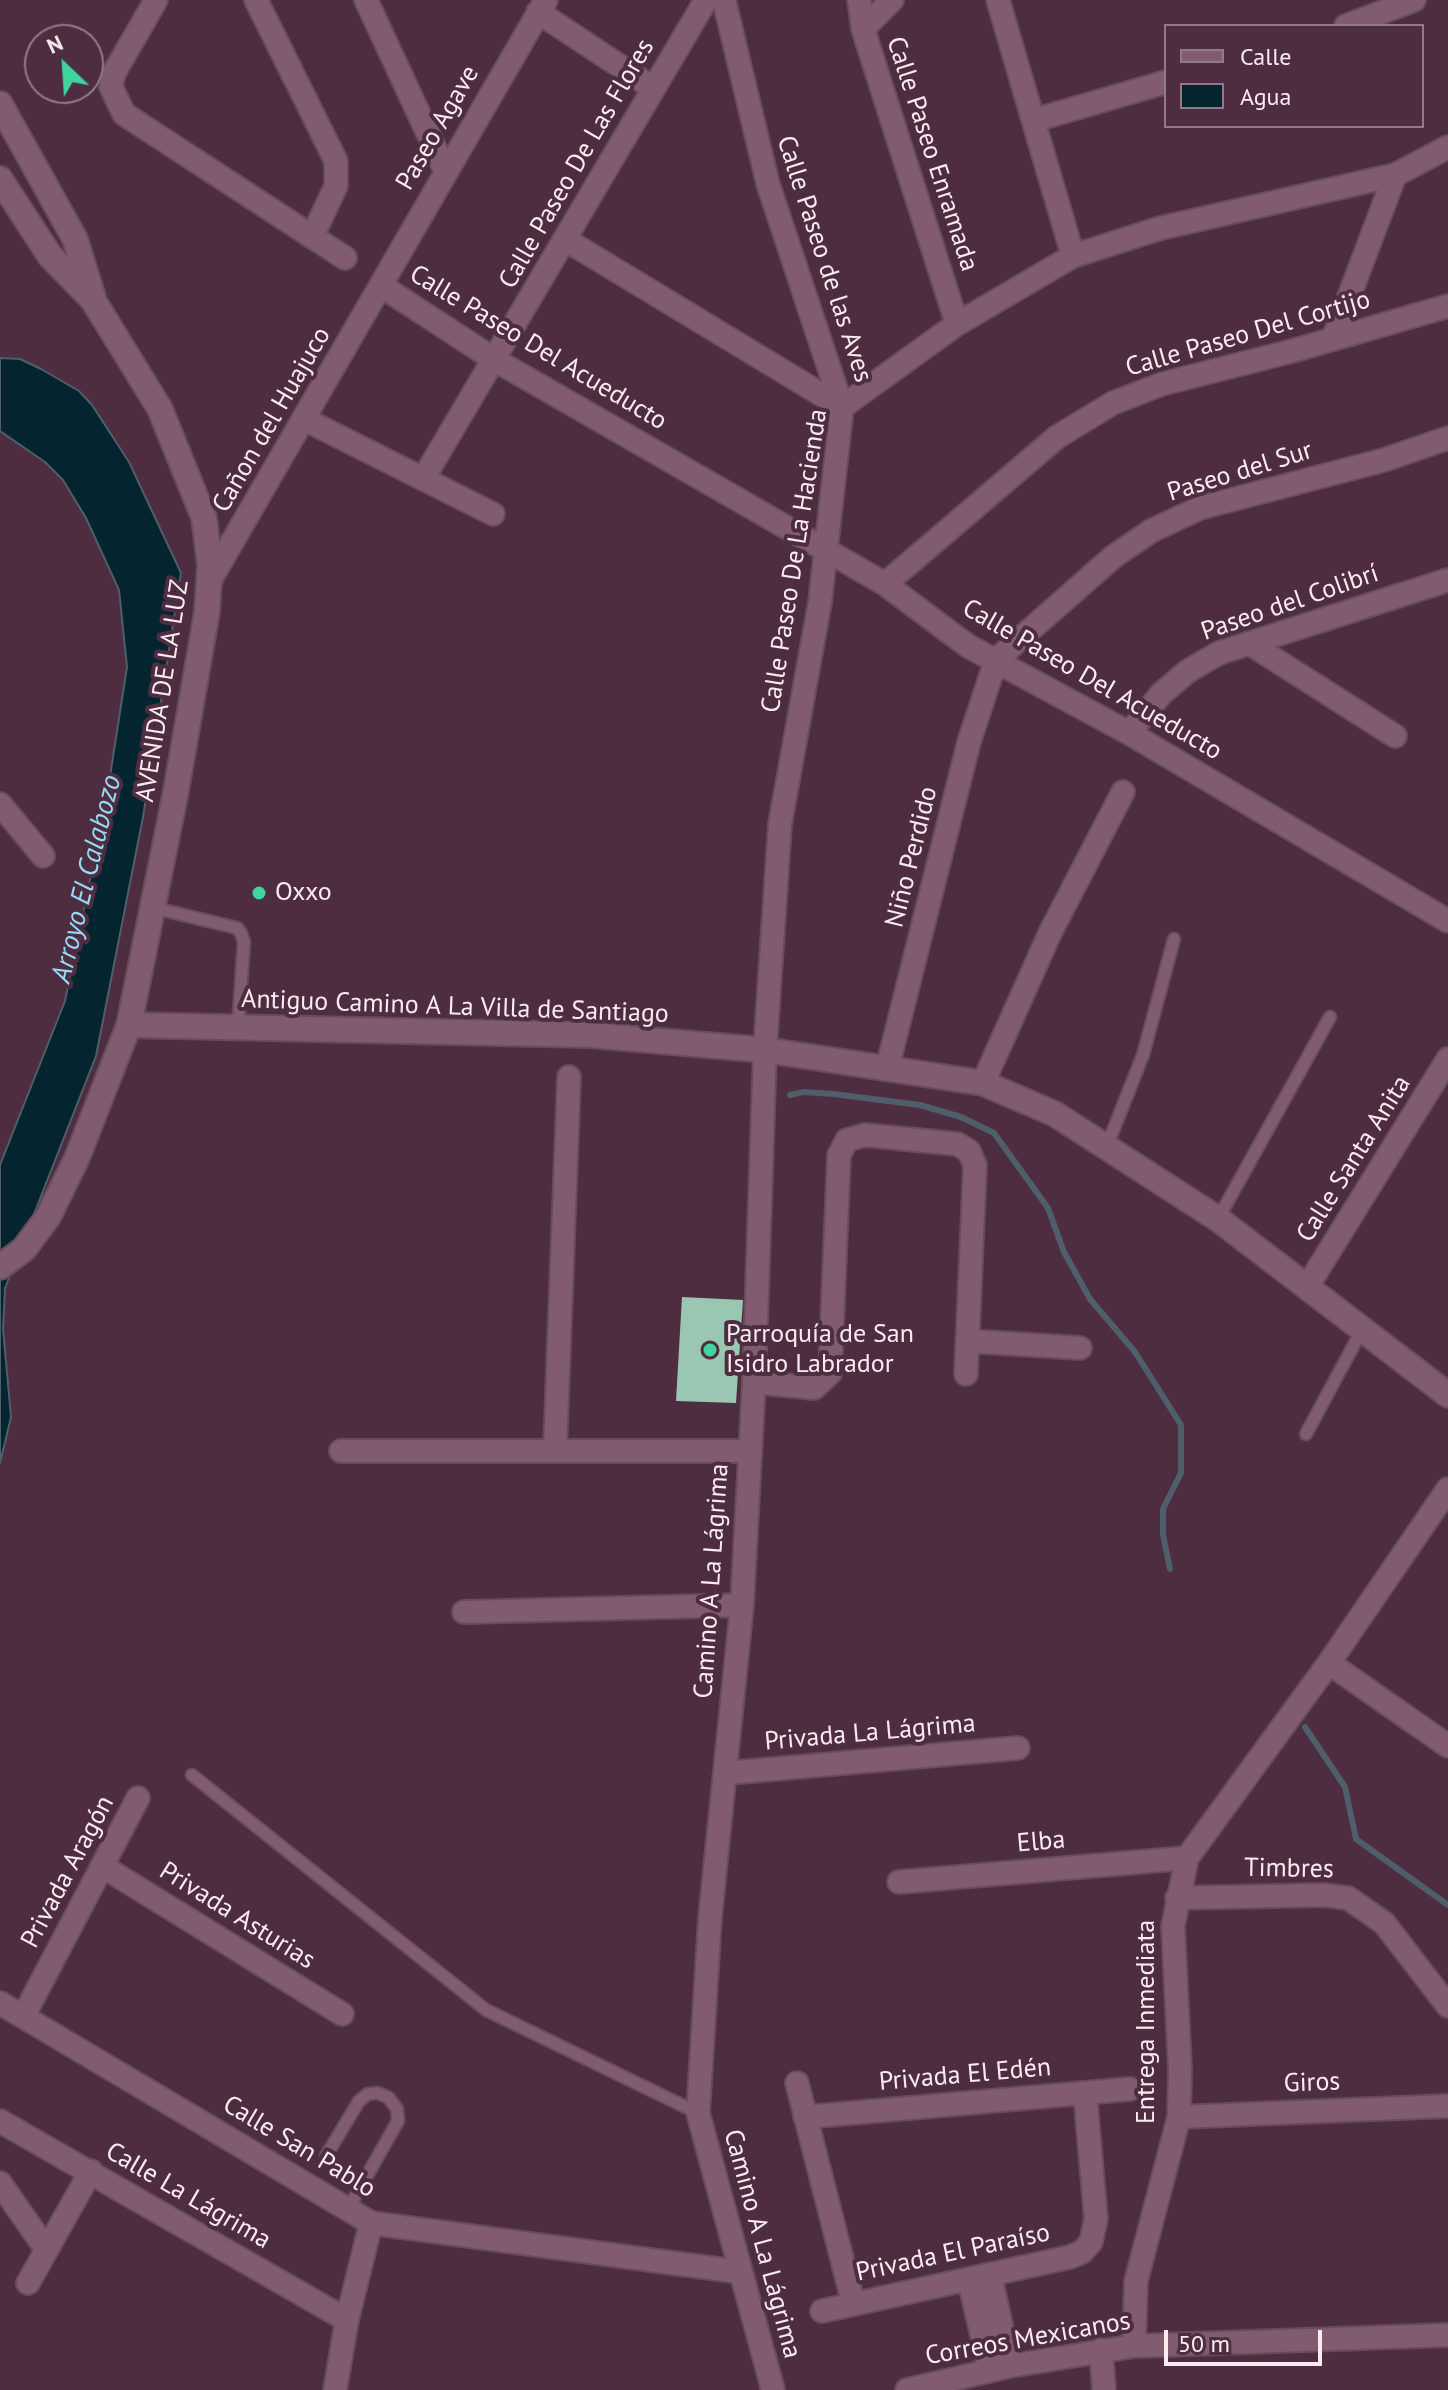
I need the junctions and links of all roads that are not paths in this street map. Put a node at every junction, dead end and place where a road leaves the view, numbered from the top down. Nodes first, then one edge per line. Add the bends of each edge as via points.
1 (156, 0) edge
2 (256, 0) edge
3 (706, 0) edge
4 (724, 0) edge
5 (859, 0) edge
6 (892, 0) edge
7 (998, 0) edge
8 (1414, 0) edge
9 (369, 2) edge
10 (542, 6) edge
11 (1351, 24) edge
12 (863, 29) junction
13 (1164, 83) edge
14 (653, 88) junction
15 (0, 104) edge
16 (1035, 120) junction
17 (1448, 147) edge
18 (445, 170) junction
19 (1395, 175) junction
20 (0, 179) edge
21 (312, 237) junction
22 (566, 240) junction
23 (1073, 256) junction
24 (345, 258) dead end
25 (383, 287) junction
26 (93, 300) junction
27 (1448, 306) edge
28 (957, 324) junction
29 (1333, 339) junction
30 (495, 360) junction
31 (842, 407) junction
32 (304, 419) junction
33 (1448, 438) edge
34 (423, 479) junction
35 (493, 514) dead end
36 (824, 548) junction
37 (1448, 580) edge
38 (209, 582) junction
39 (885, 584) junction
40 (1249, 643) junction
41 (996, 660) junction
42 (1129, 733) junction
43 (1395, 736) dead end
44 (1123, 792) dead end
45 (0, 804) edge
46 (43, 856) dead end
47 (155, 908) junction
48 (1446, 913) edge
49 (1174, 939) dead end
50 (1330, 1017) dead end
51 (129, 1025) junction
52 (238, 1028) junction
53 (765, 1050) junction
54 (1448, 1059) edge
55 (887, 1069) junction
56 (569, 1077) dead end
57 (983, 1083) junction
58 (1107, 1146) junction
59 (1218, 1219) junction
60 (0, 1267) edge
61 (1307, 1287) junction
62 (1363, 1328) junction
63 (968, 1341) junction
64 (1080, 1348) dead end
65 (966, 1374) dead end
66 (754, 1382) junction
67 (1448, 1395) edge
68 (1306, 1434) dead end
69 (555, 1450) junction
70 (341, 1451) dead end
71 (748, 1451) junction
72 (1448, 1489) edge
73 (742, 1605) junction
74 (464, 1612) dead end
75 (1329, 1663) junction
76 (1448, 1746) edge
77 (1018, 1748) dead end
78 (727, 1773) junction
79 (192, 1775) dead end
80 (138, 1798) dead end
81 (1187, 1858) junction
82 (102, 1866) junction
83 (899, 1882) dead end
84 (1177, 1898) junction
85 (0, 2003) edge
86 (1448, 2006) edge
87 (342, 2014) dead end
88 (24, 2015) junction
89 (797, 2083) dead end
90 (1130, 2089) dead end
91 (1085, 2093) junction
92 (1448, 2106) edge
93 (698, 2113) junction
94 (805, 2117) junction
95 (1179, 2117) junction
96 (0, 2121) edge
97 (326, 2156) dead end
98 (91, 2171) junction
99 (0, 2183) edge
100 (348, 2209) junction
101 (371, 2223) junction
102 (46, 2249) junction
103 (741, 2272) junction
104 (980, 2277) junction
105 (28, 2283) dead end
106 (853, 2302) junction
107 (822, 2311) dead end
108 (347, 2320) junction
109 (1448, 2335) edge
110 (1134, 2346) junction
111 (1101, 2350) junction
112 (1000, 2368) junction
113 (335, 2390) edge
114 (773, 2390) edge
115 (907, 2390) edge
116 (1104, 2390) edge

1 - 21 street via 114,73 111,87 124,114
2 - 21 street via 336,161 336,186
3 - 14 street, Calle Paseo De Las Flores
4 - 31 street, Calle Paseo de las Aves via 768,184
5 - 12 street, Calle Paseo Enramada
6 - 12 street
7 - 16 street
8 - 11 street
9 - 18 street
10 - 14 street
10 - 18 street, Paseo Agave
12 - 28 street, Calle Paseo Enramada
13 - 16 street
14 - 22 street, Calle Paseo De Las Flores
15 - 26 street via 75,239
16 - 23 street
17 - 19 street, Calle Paseo De La Hacienda
18 - 25 street, Paseo Agave
19 - 23 street, Calle Paseo De La Hacienda via 1161,228
19 - 29 street
20 - 26 street via 50,256
21 - 24 street
22 - 30 street, Calle Paseo De Las Flores
22 - 31 street, Calle Paseo de las Aves
23 - 28 street, Calle Paseo De La Hacienda
25 - 30 street, Calle Paseo Del Acueducto
25 - 32 street, Cañon del Huajuco
26 - 38 street, AVENIDA DE LA LUZ via 160,409 189,475 204,518
27 - 29 street, Calle Paseo Del Cortijo
28 - 31 street, Calle Paseo De La Hacienda
29 - 39 street, Calle Paseo Del Cortijo via 1162,384 1113,403 1057,437
30 - 34 street, Calle Paseo De Las Flores
30 - 36 street, Calle Paseo Del Acueducto
31 - 36 street, Calle Paseo De La Hacienda
32 - 34 street
32 - 38 street, Cañon del Huajuco
33 - 41 street, Paseo del Sur via 1200,508 1151,531 1113,557
34 - 35 street
36 - 39 street, Calle Paseo Del Acueducto
36 - 53 street, Calle Paseo De La Hacienda via 820,602 780,824
37 - 40 street, Paseo del Colibrí
38 - 47 street, AVENIDA DE LA LUZ
39 - 41 street, Calle Paseo Del Acueducto via 968,646
40 - 42 street, Paseo del Colibrí via 1188,671
40 - 43 street
41 - 42 street, Calle Paseo Del Acueducto
41 - 55 street, Niño Perdido via 969,742
42 - 48 street, Calle Paseo Del Acueducto
44 - 57 street via 1050,933
45 - 46 street
47 - 51 street, AVENIDA DE LA LUZ
47 - 52 lane via 241,933
49 - 58 lane via 1143,1055
50 - 59 lane
51 - 52 street, Antiguo Camino A La Villa de Santiago
51 - 60 street, AVENIDA DE LA LUZ via 48,1217 24,1249
52 - 53 street, Antiguo Camino A La Villa de Santiago via 590,1035
53 - 55 street, Antiguo Camino A La Villa de Santiago
53 - 66 street, Camino A La Lágrima
54 - 61 street, Calle Santa Anita
55 - 57 street, Antiguo Camino A La Villa de Santiago
56 - 69 street
57 - 58 street, Antiguo Camino A La Villa de Santiago via 1055,1114
58 - 59 street, Antiguo Camino A La Villa de Santiago
59 - 61 street, Antiguo Camino A La Villa de Santiago
61 - 62 street, Antiguo Camino A La Villa de Santiago
62 - 67 street, Antiguo Camino A La Villa de Santiago
62 - 68 lane
63 - 64 street
63 - 65 street
63 - 66 street via 975,1195 975,1165 969,1151 957,1144 865,1135 847,1140 839,1155 830,1373 814,1388
66 - 71 street, Camino A La Lágrima
69 - 70 street
69 - 71 street
71 - 73 street, Camino A La Lágrima
72 - 75 street, Entrega Inmediata
73 - 74 street
73 - 78 street, Camino A La Lágrima
75 - 76 street
75 - 81 street, Entrega Inmediata
77 - 78 street, Privada La Lágrima
78 - 93 street, Camino A La Lágrima via 710,1918
79 - 93 lane, Camino A La Lágrima via 486,2010
80 - 82 street, Privada Aragón
81 - 83 street, Elba
81 - 84 street, Entrega Inmediata
82 - 87 street, Privada Asturias
82 - 88 street, Privada Aragón
84 - 86 street, Timbres via 1348,1898 1384,1923
84 - 95 street, Entrega Inmediata via 1173,1926
85 - 88 street, Calle San Pablo
88 - 100 street, Calle San Pablo
89 - 94 street
90 - 91 street, Privada El Edén
91 - 94 street, Privada El Edén
91 - 104 street, Privada El Paraíso via 1096,2219 1091,2242 1070,2257
92 - 95 street, Giros
93 - 103 street, Camino A La Lágrima
94 - 106 street
95 - 110 street, Entrega Inmediata via 1136,2281
96 - 98 street, Calle La Lágrima
97 - 100 lane via 359,2101 378,2093 389,2098 398,2121
98 - 102 street
98 - 108 street, Calle La Lágrima
99 - 102 street
100 - 101 street, Calle San Pablo
101 - 103 street, Calle San Pablo
101 - 108 street
102 - 105 street
103 - 114 street, Camino A La Lágrima
104 - 106 street, Privada El Paraíso
104 - 112 street
106 - 107 street, Privada El Paraíso
108 - 113 street
109 - 110 street, Correos Mexicanos
110 - 111 street, Correos Mexicanos
111 - 112 street, Correos Mexicanos
111 - 116 street
112 - 115 street, Correos Mexicanos

